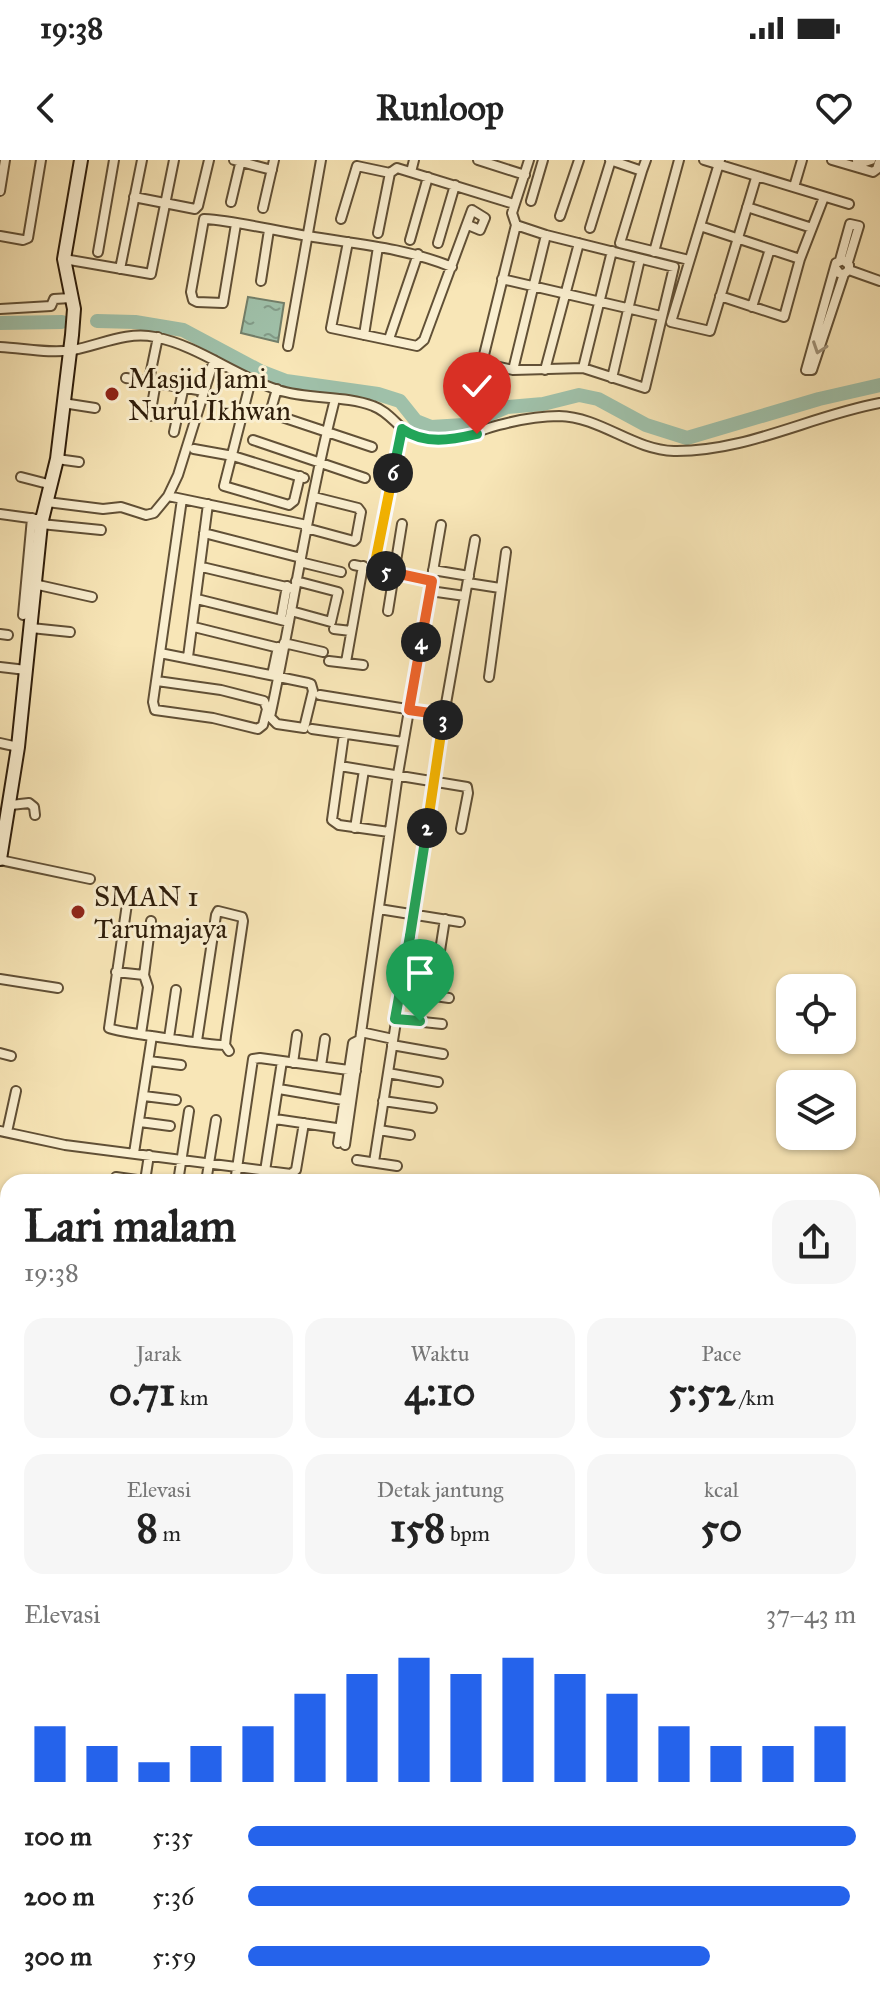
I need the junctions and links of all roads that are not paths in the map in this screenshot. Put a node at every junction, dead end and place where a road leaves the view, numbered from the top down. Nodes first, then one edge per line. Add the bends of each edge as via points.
1 (5, 160) edge
2 (41, 160) edge
3 (81, 160) edge
4 (114, 160) edge
5 (142, 160) edge
6 (174, 160) edge
7 (209, 160) edge
8 (321, 160) edge
9 (414, 160) edge
10 (478, 160) edge
11 (529, 160) edge
12 (543, 160) edge
13 (579, 160) edge
14 (646, 160) edge
15 (679, 160) edge
16 (704, 160) edge
17 (802, 160) edge
18 (832, 160) edge
19 (857, 160) edge
20 (871, 160) edge
21 (880, 160) edge
22 (239, 161) edge
23 (614, 161) edge
24 (719, 162) edge
25 (273, 165) edge
26 (642, 171) junction
27 (411, 172) junction
28 (390, 173) junction
29 (525, 175) junction
30 (428, 177) junction
31 (756, 178) junction
32 (455, 185) junction
33 (794, 187) junction
34 (0, 191) edge
35 (134, 197) junction
36 (824, 197) junction
37 (531, 201) dead end
38 (231, 202) dead end
39 (165, 203) junction
40 (514, 204) junction
41 (849, 204) dead end
42 (747, 207) junction
43 (263, 208) dead end
44 (560, 216) dead end
45 (341, 219) dead end
46 (236, 224) junction
47 (468, 225) dead end
48 (516, 225) junction
49 (700, 226) junction
50 (590, 228) dead end
51 (812, 228) junction
52 (269, 230) junction
53 (378, 233) dead end
54 (546, 235) junction
55 (0, 236) edge
56 (308, 236) junction
57 (737, 238) junction
58 (410, 240) dead end
59 (348, 242) junction
60 (438, 243) dead end
61 (579, 243) junction
62 (378, 247) junction
63 (770, 249) junction
64 (612, 251) junction
65 (98, 252) dead end
66 (654, 252) junction
67 (418, 254) junction
68 (64, 259) junction
69 (640, 259) junction
70 (800, 259) junction
71 (689, 260) junction
72 (452, 267) junction
73 (843, 267) junction
74 (120, 269) junction
75 (502, 279) junction
76 (261, 281) dead end
77 (880, 281) edge
78 (534, 287) junction
79 (566, 294) junction
80 (720, 296) junction
81 (600, 302) junction
82 (72, 303) junction
83 (752, 307) junction
84 (0, 309) edge
85 (627, 309) junction
86 (661, 316) junction
87 (364, 335) junction
88 (158, 337) junction
89 (389, 339) junction
90 (288, 346) dead end
91 (0, 347) edge
92 (70, 351) junction
93 (214, 360) junction
94 (583, 368) junction
95 (513, 370) junction
96 (545, 370) junction
97 (126, 378) dead end
98 (612, 378) junction
99 (251, 380) junction
100 (153, 381) junction
101 (184, 386) junction
102 (277, 389) junction
103 (204, 391) junction
104 (335, 399) junction
105 (63, 403) junction
106 (880, 403) edge
107 (95, 408) dead end
108 (150, 416) dead end
109 (402, 429) junction
110 (327, 431) junction
111 (174, 432) dead end
112 (253, 440) dead end
113 (372, 447) dead end
114 (194, 449) dead end
115 (233, 456) junction
116 (57, 459) junction
117 (79, 462) dead end
118 (321, 462) junction
119 (21, 477) dead end
120 (365, 478) dead end
121 (52, 485) junction
122 (168, 496) junction
123 (314, 497) junction
124 (182, 499) junction
125 (47, 502) junction
126 (208, 504) junction
127 (0, 514) edge
128 (38, 521) junction
129 (402, 524) dead end
130 (441, 525) dead end
131 (306, 526) junction
132 (101, 530) dead end
133 (204, 533) junction
134 (475, 540) dead end
135 (506, 552) dead end
136 (301, 560) junction
137 (202, 567) junction
138 (374, 568) junction
139 (433, 570) junction
140 (341, 572) dead end
141 (396, 572) junction
142 (469, 580) junction
143 (432, 581) junction
144 (34, 584) junction
145 (293, 585) junction
146 (500, 588) junction
147 (430, 591) junction
148 (465, 596) junction
149 (92, 597) dead end
150 (197, 599) junction
151 (291, 611) junction
152 (388, 611) dead end
153 (23, 615) dead end
154 (285, 620) junction
155 (194, 627) junction
156 (31, 628) junction
157 (334, 629) dead end
158 (351, 631) junction
159 (70, 632) dead end
160 (282, 646) junction
161 (323, 652) dead end
162 (160, 653) junction
163 (188, 657) junction
164 (329, 661) dead end
165 (346, 662) junction
166 (363, 665) dead end
167 (0, 667) edge
168 (26, 670) junction
169 (276, 676) junction
170 (489, 677) dead end
171 (157, 681) junction
172 (320, 695) dead end
173 (409, 710) junction
174 (444, 715) junction
175 (312, 729) dead end
176 (344, 734) junction
177 (403, 742) junction
178 (0, 743) edge
179 (18, 747) junction
180 (340, 766) junction
181 (364, 770) junction
182 (398, 774) junction
183 (435, 780) junction
184 (11, 805) junction
185 (35, 815) dead end
186 (355, 828) junction
187 (461, 829) dead end
188 (389, 832) junction
189 (0, 860) edge
190 (90, 879) dead end
191 (128, 897) dead end
192 (379, 909) junction
193 (414, 914) junction
194 (445, 919) junction
195 (151, 921) dead end
196 (460, 922) dead end
197 (116, 972) junction
198 (144, 975) junction
199 (0, 979) edge
200 (58, 988) dead end
201 (176, 990) dead end
202 (400, 991) junction
203 (433, 995) junction
204 (449, 998) dead end
205 (395, 1019) junction
206 (442, 1024) dead end
207 (141, 1034) junction
208 (297, 1035) dead end
209 (152, 1036) junction
210 (360, 1036) junction
211 (169, 1038) junction
212 (325, 1039) dead end
213 (197, 1041) junction
214 (392, 1042) junction
215 (0, 1053) edge
216 (443, 1054) dead end
217 (11, 1056) dead end
218 (149, 1061) junction
219 (282, 1061) junction
220 (293, 1063) junction
221 (181, 1065) dead end
222 (321, 1066) junction
223 (352, 1071) junction
224 (388, 1073) junction
225 (438, 1082) dead end
226 (279, 1089) junction
227 (16, 1091) dead end
228 (144, 1096) junction
229 (176, 1100) dead end
230 (348, 1101) junction
231 (383, 1101) junction
232 (432, 1108) dead end
233 (189, 1111) dead end
234 (275, 1119) junction
235 (216, 1120) dead end
236 (140, 1122) junction
237 (304, 1123) junction
238 (170, 1126) dead end
239 (344, 1130) junction
240 (379, 1130) junction
241 (4, 1131) edge
242 (410, 1135) dead end
243 (341, 1144) dead end
244 (134, 1153) junction
245 (149, 1155) junction
246 (182, 1159) junction
247 (357, 1160) dead end
248 (374, 1162) junction
249 (209, 1164) junction
250 (397, 1166) dead end
251 (237, 1168) junction
252 (265, 1171) junction
253 (148, 1174) edge
254 (179, 1174) edge
255 (207, 1174) edge
256 (236, 1174) edge

1 - 34 street
2 - 55 street via 28,238
3 - 68 street
4 - 65 street
5 - 35 street
6 - 39 street
7 - 39 street via 197,208
8 - 56 street
9 - 27 street
10 - 29 street
11 - 29 street
12 - 37 street
13 - 44 street
14 - 26 street
15 - 66 street
16 - 24 street
17 - 33 street
18 - 21 street via 873,172
19 - 20 street
22 - 25 street
22 - 38 street
23 - 26 street
23 - 50 street
24 - 31 street
24 - 49 street
25 - 43 street
26 - 66 street via 620,243
27 - 28 street via 397,168
27 - 30 street
28 - 45 street via 357,166
28 - 53 street
29 - 40 street
30 - 32 street
30 - 58 street
31 - 33 street
31 - 42 street
32 - 40 street
32 - 60 street
33 - 36 street
35 - 39 street
35 - 74 street
36 - 41 street
36 - 51 street
39 - 74 street via 152,273
40 - 48 street
42 - 51 street
42 - 57 street
46 - 46 street via 204,219 193,300 223,303
46 - 52 street
47 - 72 street
48 - 54 street
48 - 75 street
49 - 57 street
49 - 71 street
51 - 70 street
52 - 56 street
52 - 76 street
54 - 61 street
54 - 78 street
56 - 59 street
56 - 90 street
57 - 63 street
57 - 80 street
59 - 62 street
59 - 87 street via 332,329
61 - 64 street
61 - 79 street
62 - 67 street
62 - 87 street
63 - 70 street
63 - 83 street
64 - 69 street
64 - 81 street
66 - 71 street
67 - 72 street
67 - 89 street
68 - 74 street
68 - 82 street
69 - 85 street
69 - 86 street via 674,267
70 - 83 street via 784,317
71 - 80 street via 671,322 709,332
72 - 89 street via 424,340 417,346
73 -> 73 street via 812,370 806,370
73 - 77 street
75 - 78 street
75 - 95 street via 481,362
78 - 79 street
78 - 95 street
79 - 81 street
79 - 96 street
80 - 83 street
81 - 85 street
81 - 94 street
82 - 84 street via 54,299 51,306
82 - 92 street
85 - 86 street
85 - 98 street
86 - 98 street via 645,388
87 - 89 street
88 - 92 street via 114,339
88 - 93 street
88 - 100 street
91 - 92 street
92 - 105 street
93 - 99 street
93 - 103 street
94 - 96 street
94 - 98 street
95 - 96 street
97 - 100 street
99 - 102 street
99 - 115 street
100 - 101 street
100 - 108 street
101 - 103 street
101 - 111 street
102 - 104 street
102 - 110 street via 270,413
103 - 122 street
104 - 109 street via 373,406
104 - 110 street
105 - 107 street
105 - 116 street
106 - 109 street via 740,445 708,449 657,449 584,419 560,416 508,423 457,439 421,438
109 - 138 street
110 - 113 street
110 - 118 street
112 - 118 street
114 - 115 street
115 - 115 street via 226,487 289,505 294,501 302,477
116 - 117 street
116 - 121 street
118 - 120 street
118 - 123 street
119 - 121 street
121 - 125 street
122 - 124 street
122 - 125 street via 146,515 121,507
123 - 131 street
123 - 131 street via 358,508 356,539
124 - 126 street
124 - 162 street
125 - 128 street
126 - 131 street
126 - 133 street
127 - 128 street
128 - 132 street
128 - 144 street
128 - 153 street
129 - 141 street
130 - 139 street
131 - 136 street
133 - 136 street
133 - 137 street
134 - 142 street
135 - 146 street
136 - 140 street
136 - 145 street
137 - 145 street
137 - 150 street
138 - 141 street
138 - 158 street via 359,566
139 - 142 street
139 - 143 street
141 - 143 street
141 - 152 street
142 - 146 street
142 - 148 street
143 - 147 street
144 - 149 street
144 - 156 street
145 - 151 street
145 - 151 street via 338,592 331,622
145 - 154 street
146 - 170 street
147 - 148 street
147 - 173 street
148 - 174 street
150 - 154 street
150 - 155 street
151 - 154 street
154 - 160 street
155 - 160 street
155 - 163 street
156 - 159 street
156 - 168 street
157 - 158 street
158 - 165 street
160 - 161 street
160 - 169 street
162 - 163 street
162 - 171 street
163 - 169 street
164 - 165 street
165 - 166 street
167 - 168 street
168 - 179 street
169 - 169 street via 271,720 304,728 313,685
171 - 171 street via 155,710 258,729 263,725 264,701
172 - 173 street
173 - 174 street
173 - 177 street
174 - 183 street
175 - 176 street
176 - 177 street
176 - 180 street
177 - 182 street
178 - 179 street
179 - 184 street
180 - 181 street
180 - 186 street via 332,820
181 - 182 street
181 - 186 street
182 - 183 street
182 - 188 street
183 - 187 street via 467,787
183 - 193 street
184 - 185 street via 29,803
184 - 189 street
186 - 188 street
188 - 192 street
189 - 190 street
191 - 197 street
192 - 193 street
192 - 210 street
193 - 194 street
193 - 202 street
194 - 196 street
194 - 203 street
195 - 198 street
197 - 198 street
197 - 207 street via 109,1028
198 - 207 street via 148,987
199 - 200 street
201 - 211 street
202 - 203 street
202 - 205 street
203 - 204 street
205 - 206 street
205 - 214 street
207 - 209 street
208 - 220 street
209 - 211 street
209 - 218 street
210 - 214 street
210 - 223 street
211 - 213 street
212 - 222 street
213 - 213 street via 216,913 222,911 243,921 227,1048
214 - 216 street
214 - 224 street
215 - 217 street
218 - 221 street
218 - 228 street
219 - 220 street
219 - 226 street
219 - 251 street via 253,1059
220 - 222 street
222 - 223 street
223 - 230 street
224 - 225 street
224 - 231 street
226 - 230 street
226 - 234 street
227 - 241 street
228 - 229 street
228 - 236 street
230 - 239 street
231 - 232 street
231 - 240 street
233 - 246 street
234 - 237 street
234 - 252 street
235 - 249 street
236 - 238 street
236 - 244 street
237 - 239 street
237 - 252 street via 294,1173
239 - 243 street
240 - 242 street
240 - 248 street
241 - 244 street
244 - 245 street
245 - 246 street
245 - 253 street
246 - 249 street
246 - 254 street
247 - 248 street
248 - 250 street
249 - 251 street
249 - 255 street
251 - 252 street
251 - 256 street

